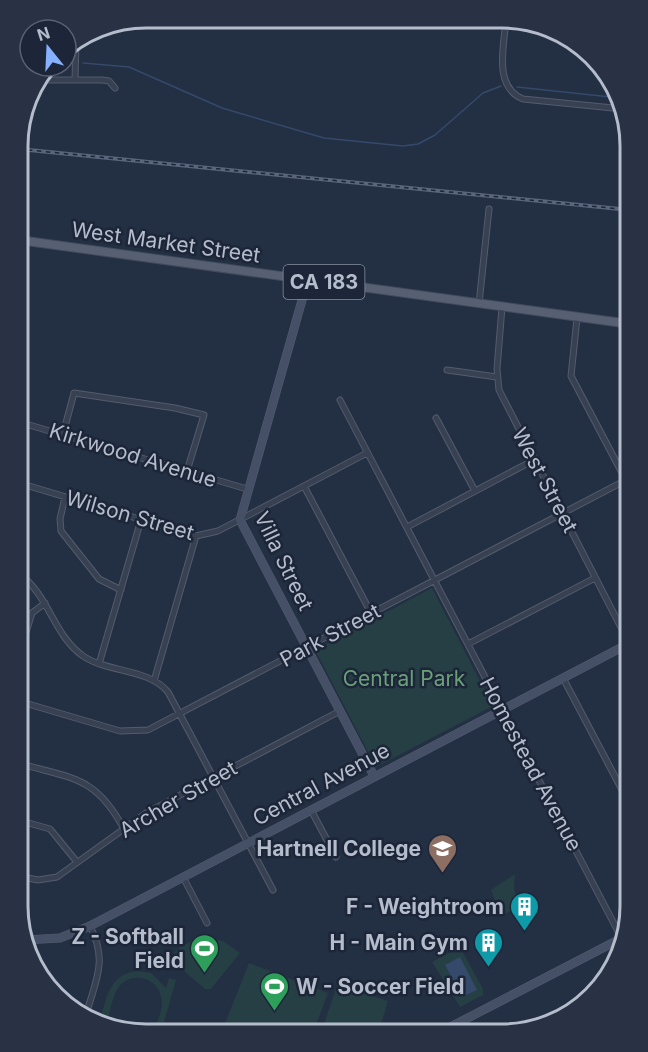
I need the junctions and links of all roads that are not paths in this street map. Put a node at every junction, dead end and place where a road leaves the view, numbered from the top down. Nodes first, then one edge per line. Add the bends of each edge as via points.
1 (506, 29) edge
2 (75, 79) joint
3 (50, 80) edge
4 (115, 88) dead end
5 (613, 108) edge
6 (489, 208) dead end
7 (28, 241) edge
8 (308, 279) junction
9 (480, 304) junction
10 (502, 308) junction
11 (577, 318) junction
12 (620, 323) edge
13 (447, 370) dead end
14 (497, 377) junction
15 (340, 400) dead end
16 (436, 418) dead end
17 (28, 424) edge
18 (63, 434) junction
19 (367, 453) junction
20 (534, 460) junction
21 (620, 464) edge
22 (187, 471) junction
23 (620, 483) edge
24 (28, 486) edge
25 (304, 486) junction
26 (247, 489) junction
27 (475, 492) junction
28 (65, 497) junction
29 (562, 513) junction
30 (141, 520) junction
31 (240, 520) junction
32 (407, 527) junction
33 (196, 536) junction
34 (596, 578) junction
35 (435, 580) junction
36 (28, 581) edge
37 (121, 590) junction
38 (45, 603) junction
39 (371, 613) junction
40 (619, 623) edge
41 (28, 625) edge
42 (468, 644) junction
43 (307, 647) junction
44 (619, 649) edge
45 (99, 664) junction
46 (563, 678) junction
47 (154, 681) junction
48 (28, 704) edge
49 (502, 709) junction
50 (340, 711) junction
51 (179, 714) junction
52 (28, 766) edge
53 (374, 776) junction
54 (213, 778) junction
55 (619, 784) edge
56 (311, 810) junction
57 (28, 823) edge
58 (124, 829) junction
59 (247, 843) junction
60 (336, 857) dead end
61 (77, 862) junction
62 (183, 877) junction
63 (28, 878) edge
64 (273, 890) dead end
65 (207, 923) dead end
66 (90, 926) junction
67 (617, 930) edge
68 (34, 940) edge
69 (613, 942) edge
70 (88, 1008) edge
71 (458, 1023) edge

1 - 5 street via 503,74 512,92 523,99
2 - 3 street
2 - 4 street via 109,81
6 - 9 street
7 - 8 main road, West Market Street / CA 183
8 - 9 main road, West Market Street / CA 183
8 - 26 street, Villa Street
9 - 10 main road, West Market Street / CA 183
10 - 11 main road, West Market Street / CA 183
10 - 14 street, West Street
11 - 12 main road, West Market Street / CA 183
11 - 21 street via 572,376
13 - 14 street
14 - 20 street, West Street via 502,399
15 - 19 street, Homestead Avenue
16 - 27 street
17 - 18 street, Kirkwood Avenue
18 - 22 street, Kirkwood Avenue
18 - 22 street via 74,393 204,415
19 - 25 street, Wilson Street
19 - 32 street, Homestead Avenue
20 - 27 street
20 - 29 street, West Street
22 - 26 street, Kirkwood Avenue
23 - 29 street, Park Street
24 - 28 street, Wilson Street
25 - 31 street, Wilson Street
25 - 39 street
26 - 31 street, Villa Street
27 - 32 street
28 - 30 street, Wilson Street
28 - 37 street via 59,522 63,533 99,579
29 - 34 street, West Street
29 - 35 street, Park Street
30 - 33 street, Wilson Street
30 - 37 street
31 - 33 street, Wilson Street via 213,534
31 - 43 street, Villa Street
32 - 35 street, Homestead Avenue
33 - 47 street
34 - 40 street, West Street
34 - 42 street
35 - 39 street, Park Street
35 - 42 street, Homestead Avenue
36 - 38 street
37 - 45 street
38 - 41 street via 31,615
38 - 45 street via 67,641 81,655
39 - 43 street, Park Street
42 - 49 street, Homestead Avenue
43 - 50 street, Villa Street
43 - 51 street, Park Street
44 - 46 street, Central Avenue
45 - 47 street
46 - 49 street, Central Avenue
46 - 55 street
47 - 51 street via 168,692
48 - 51 street, Park Street via 129,732 148,730
49 - 53 street, Central Avenue
49 - 67 street, Homestead Avenue
50 - 53 street, Villa Street
50 - 54 street, Archer Street
51 - 54 street
52 - 58 street via 94,788 112,806
53 - 56 street, Central Avenue
54 - 58 street, Archer Street
54 - 59 street
56 - 59 street, Central Avenue
56 - 60 street
57 - 61 street via 53,832
58 - 61 street, Archer Street
59 - 62 street, Central Avenue
59 - 64 street
61 - 63 street, Archer Street via 51,879
62 - 65 street
62 - 66 street, Central Avenue
66 - 68 street, Central Avenue via 52,939
66 - 70 street via 101,959
69 - 71 street

